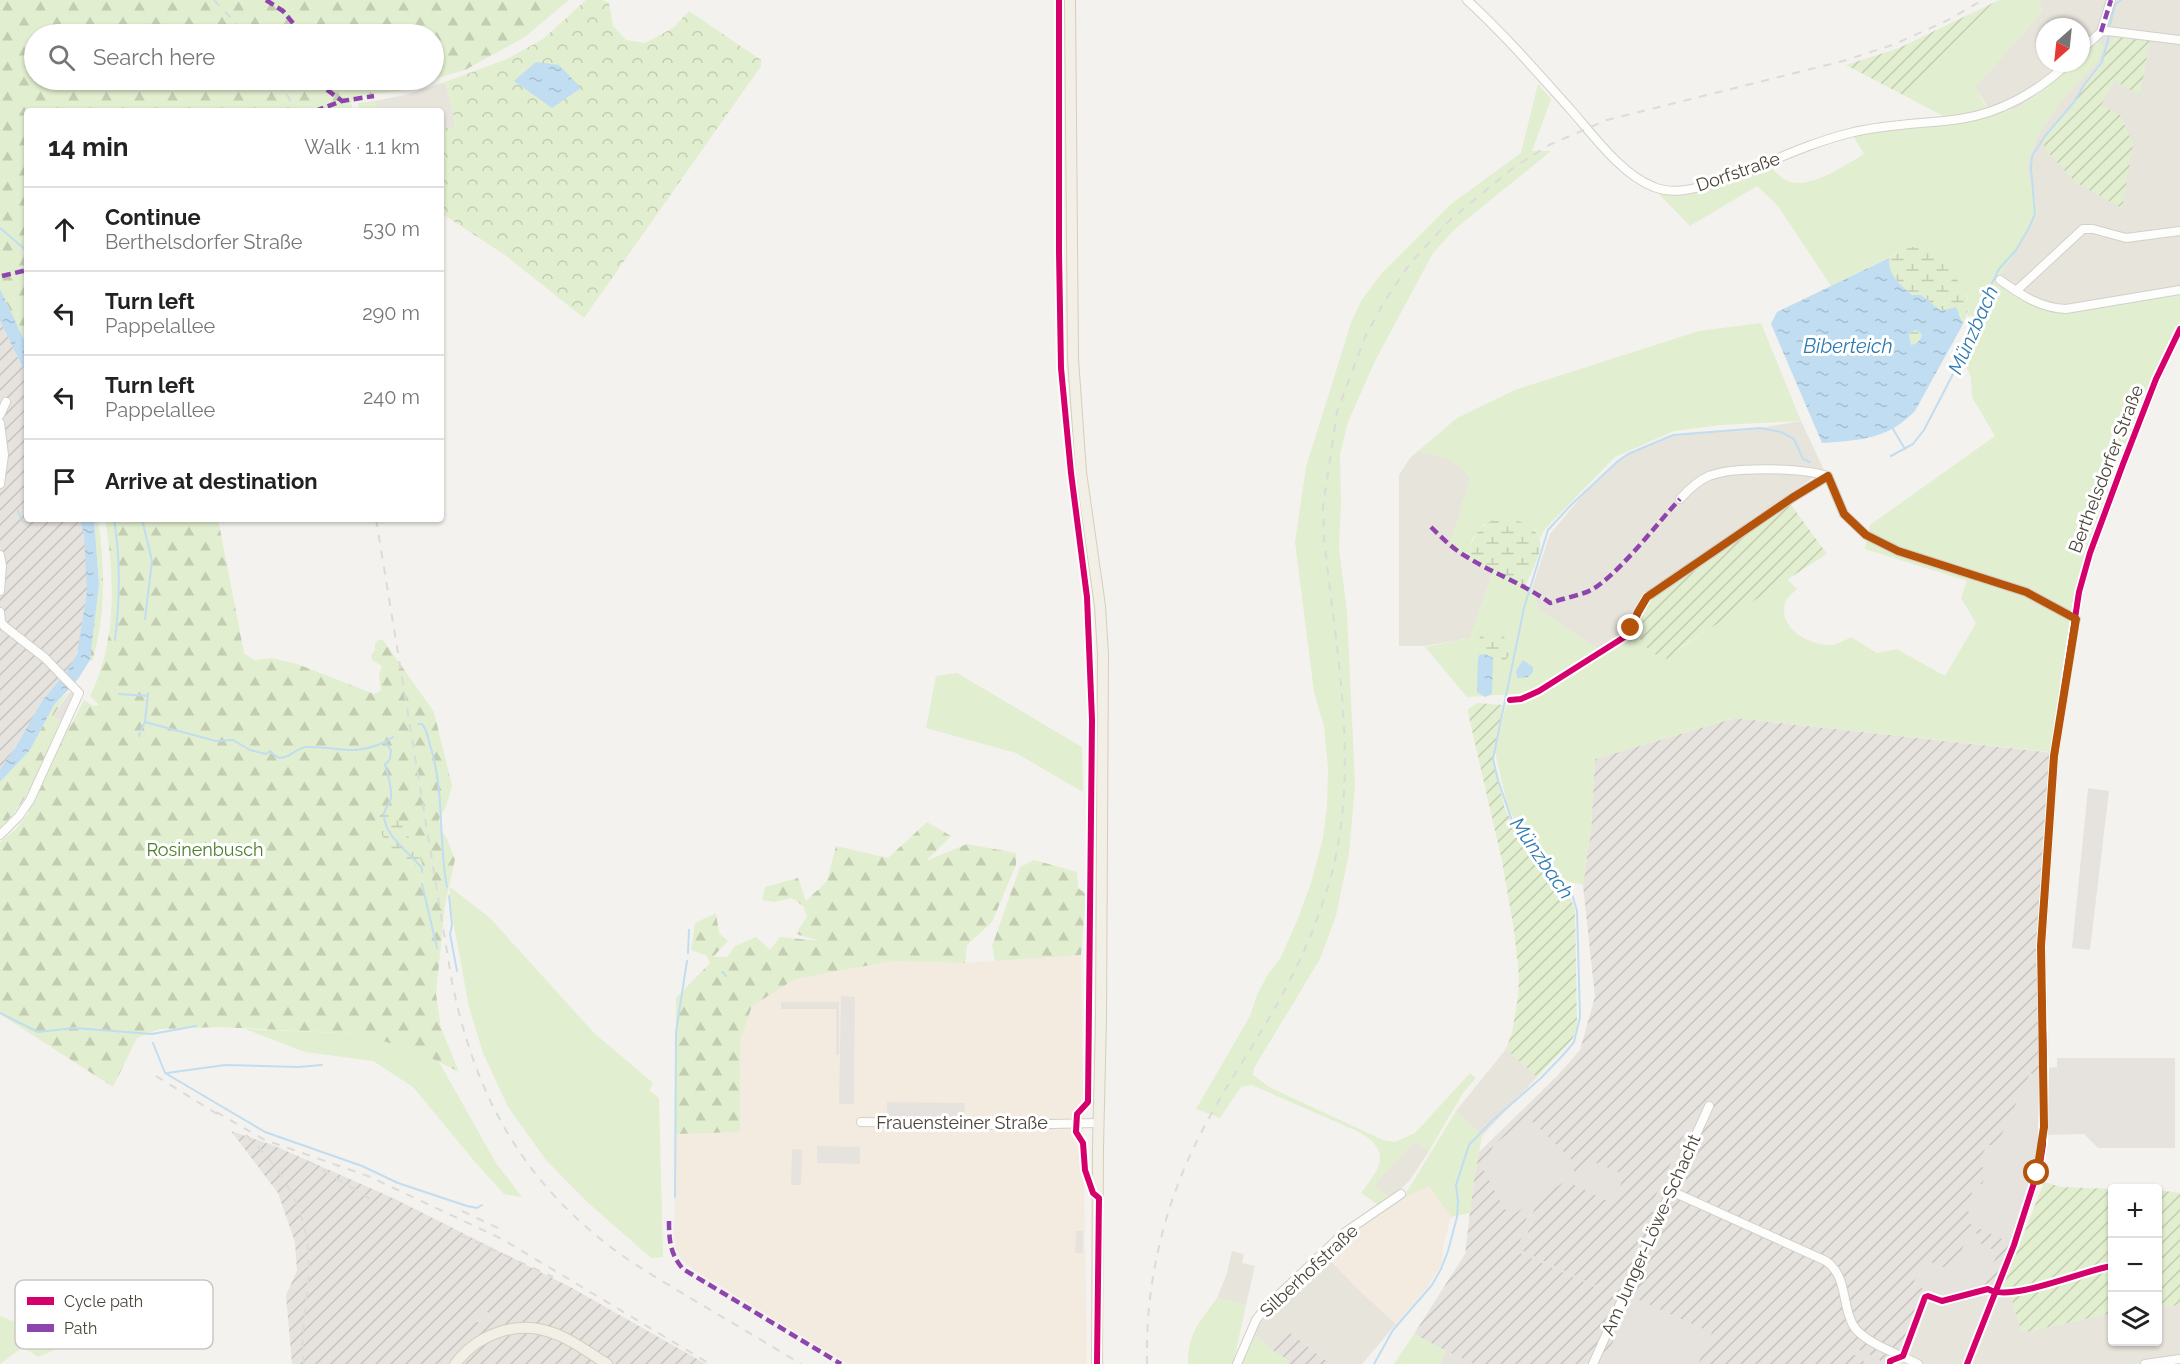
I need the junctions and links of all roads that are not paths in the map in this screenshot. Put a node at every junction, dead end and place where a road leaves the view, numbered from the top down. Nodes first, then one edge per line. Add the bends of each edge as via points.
1 (1070, 0) edge
2 (1467, 0) edge
3 (2111, 0) edge
4 (2108, 32) junction
5 (2180, 40) edge
6 (2090, 44) edge
7 (2057, 72) edge
8 (2180, 231) edge
9 (2000, 280) dead end
10 (2180, 290) edge
11 (2016, 291) junction
12 (2180, 329) edge
13 (6, 402) dead end
14 (0, 415) edge
15 (0, 423) edge
16 (1828, 476) junction
17 (0, 484) edge
18 (1680, 499) dead end
19 (0, 555) edge
20 (0, 591) edge
21 (1647, 597) dead end
22 (0, 612) edge
23 (2076, 619) junction
24 (0, 834) edge
25 (1709, 1106) dead end
26 (861, 1122) dead end
27 (1098, 1123) junction
28 (1671, 1191) junction
29 (1401, 1194) dead end
30 (2180, 1359) edge
31 (1901, 1360) edge
32 (1099, 1363) edge
33 (456, 1364) edge
34 (607, 1364) edge
35 (1237, 1364) edge
36 (1593, 1364) edge
37 (1918, 1364) edge
38 (1967, 1364) edge
39 (2145, 1364) edge

1 - 27 main road via 1073,359 1081,472 1100,606 1102,654
2 - 7 street, Dorfstraße via 1499,29 1611,155 1644,183 1661,190 1691,190 1708,185 1850,133 1975,116 2033,92
3 - 4 street
4 - 5 street
4 - 6 street
8 - 11 street via 2126,238 2094,228 2083,229
9 - 11 street
10 - 11 street via 2066,309 2040,305
12 - 23 street, Berthelsdorfer Straße via 2156,379 2090,553
13 - 14 street
15 - 17 street via 4,455
16 - 18 street via 1789,470 1719,473 1706,477
16 - 21 street
16 - 23 street via 1844,514 1866,535 1898,551 2026,592
19 - 20 street
22 - 24 street via 4,626 80,693 30,800
23 - 38 street, Berthelsdorfer Straße via 2054,756 2041,946 2043,1143 2014,1245
25 - 28 street, Am Junger-Löwe-Schacht
26 - 27 street, Frauensteiner Straße
27 - 32 main road
28 - 31 street via 1826,1261 1839,1273 1853,1325 1862,1336
28 - 36 street, Am Junger-Löwe-Schacht
29 - 35 street, Silberhofstraße via 1344,1233 1266,1307 1256,1320
30 - 39 street
31 - 37 street
33 - 34 main road via 484,1338 522,1328 537,1328 563,1337

